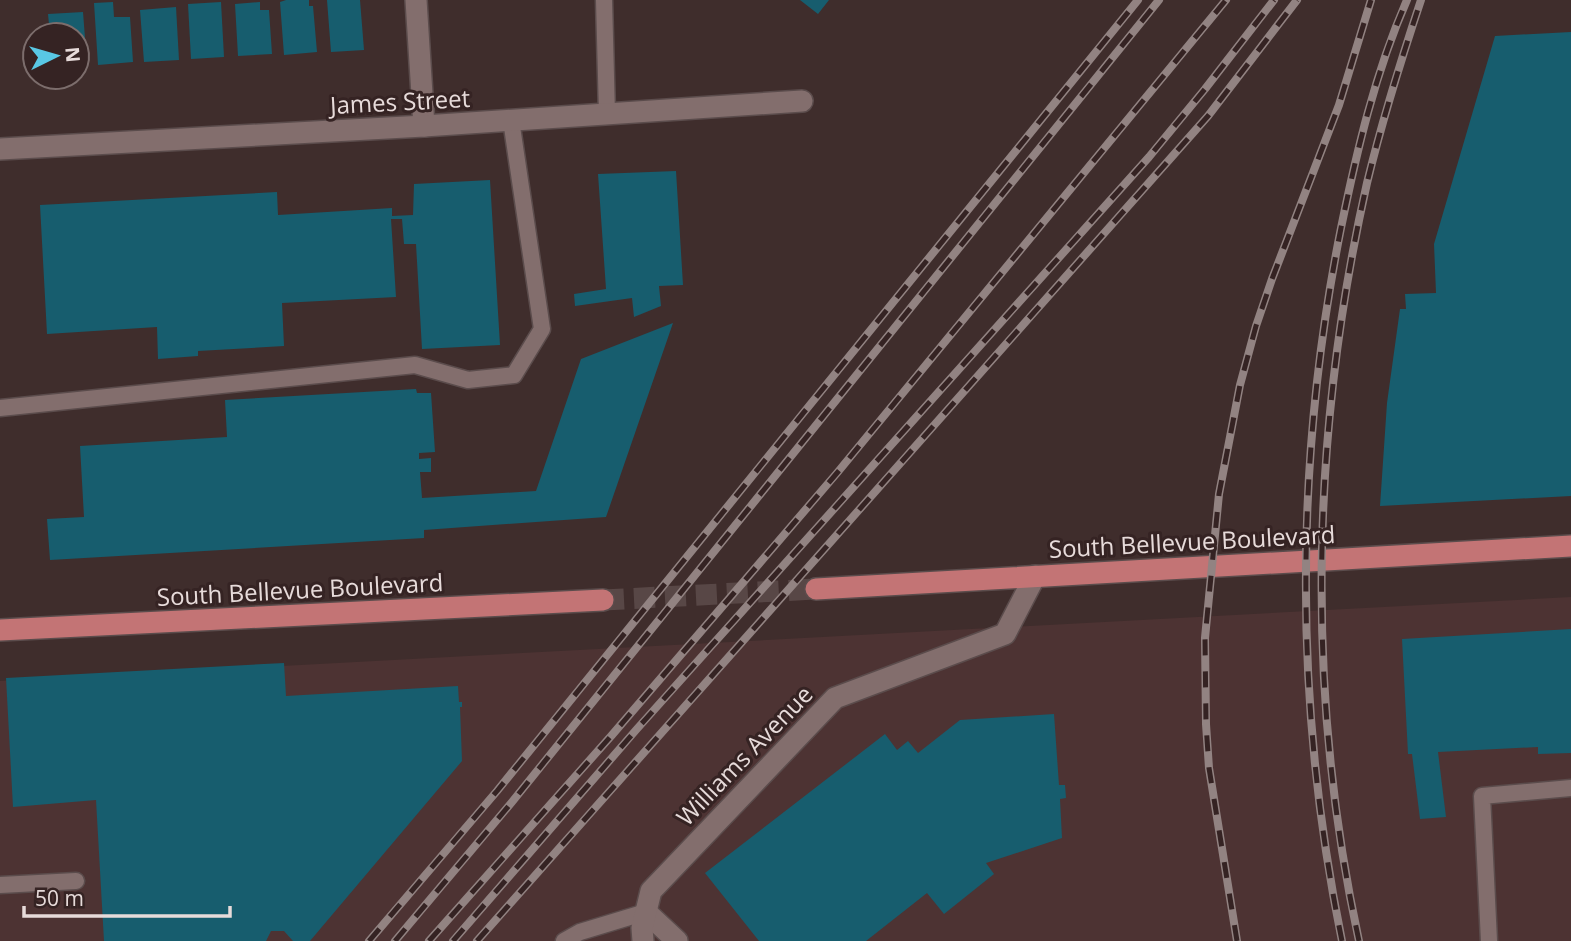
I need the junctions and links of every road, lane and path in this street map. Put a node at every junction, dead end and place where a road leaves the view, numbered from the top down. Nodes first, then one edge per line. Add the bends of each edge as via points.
1 (416, 0) edge
2 (604, 0) edge
3 (802, 101) dead end
4 (607, 114) junction
5 (511, 120) junction
6 (424, 126) junction
7 (0, 149) edge
8 (0, 408) edge
9 (1571, 547) edge
10 (1035, 576) junction
11 (816, 589) tunnel mouth
12 (603, 600) tunnel mouth
13 (0, 630) edge
14 (1571, 788) edge
15 (76, 881) dead end
16 (0, 885) edge
17 (646, 912) junction
18 (564, 941) edge
19 (643, 941) edge
20 (677, 941) edge
21 (1489, 941) edge

1 - 6 street
2 - 4 lane
3 - 4 street, James Street
4 - 5 street, James Street
5 - 6 street, James Street
5 - 8 lane via 542,329 514,376 467,380 415,365
6 - 7 street, James Street
9 - 10 main road, South Bellevue Boulevard
10 - 11 main road, South Bellevue Boulevard
10 - 17 street, Williams Avenue via 1005,634 835,698 651,891
12 - 13 main road, South Bellevue Boulevard
14 - 21 lane via 1482,796
15 - 16 lane
17 - 18 lane
17 - 19 street, Williams Avenue
17 - 20 street

